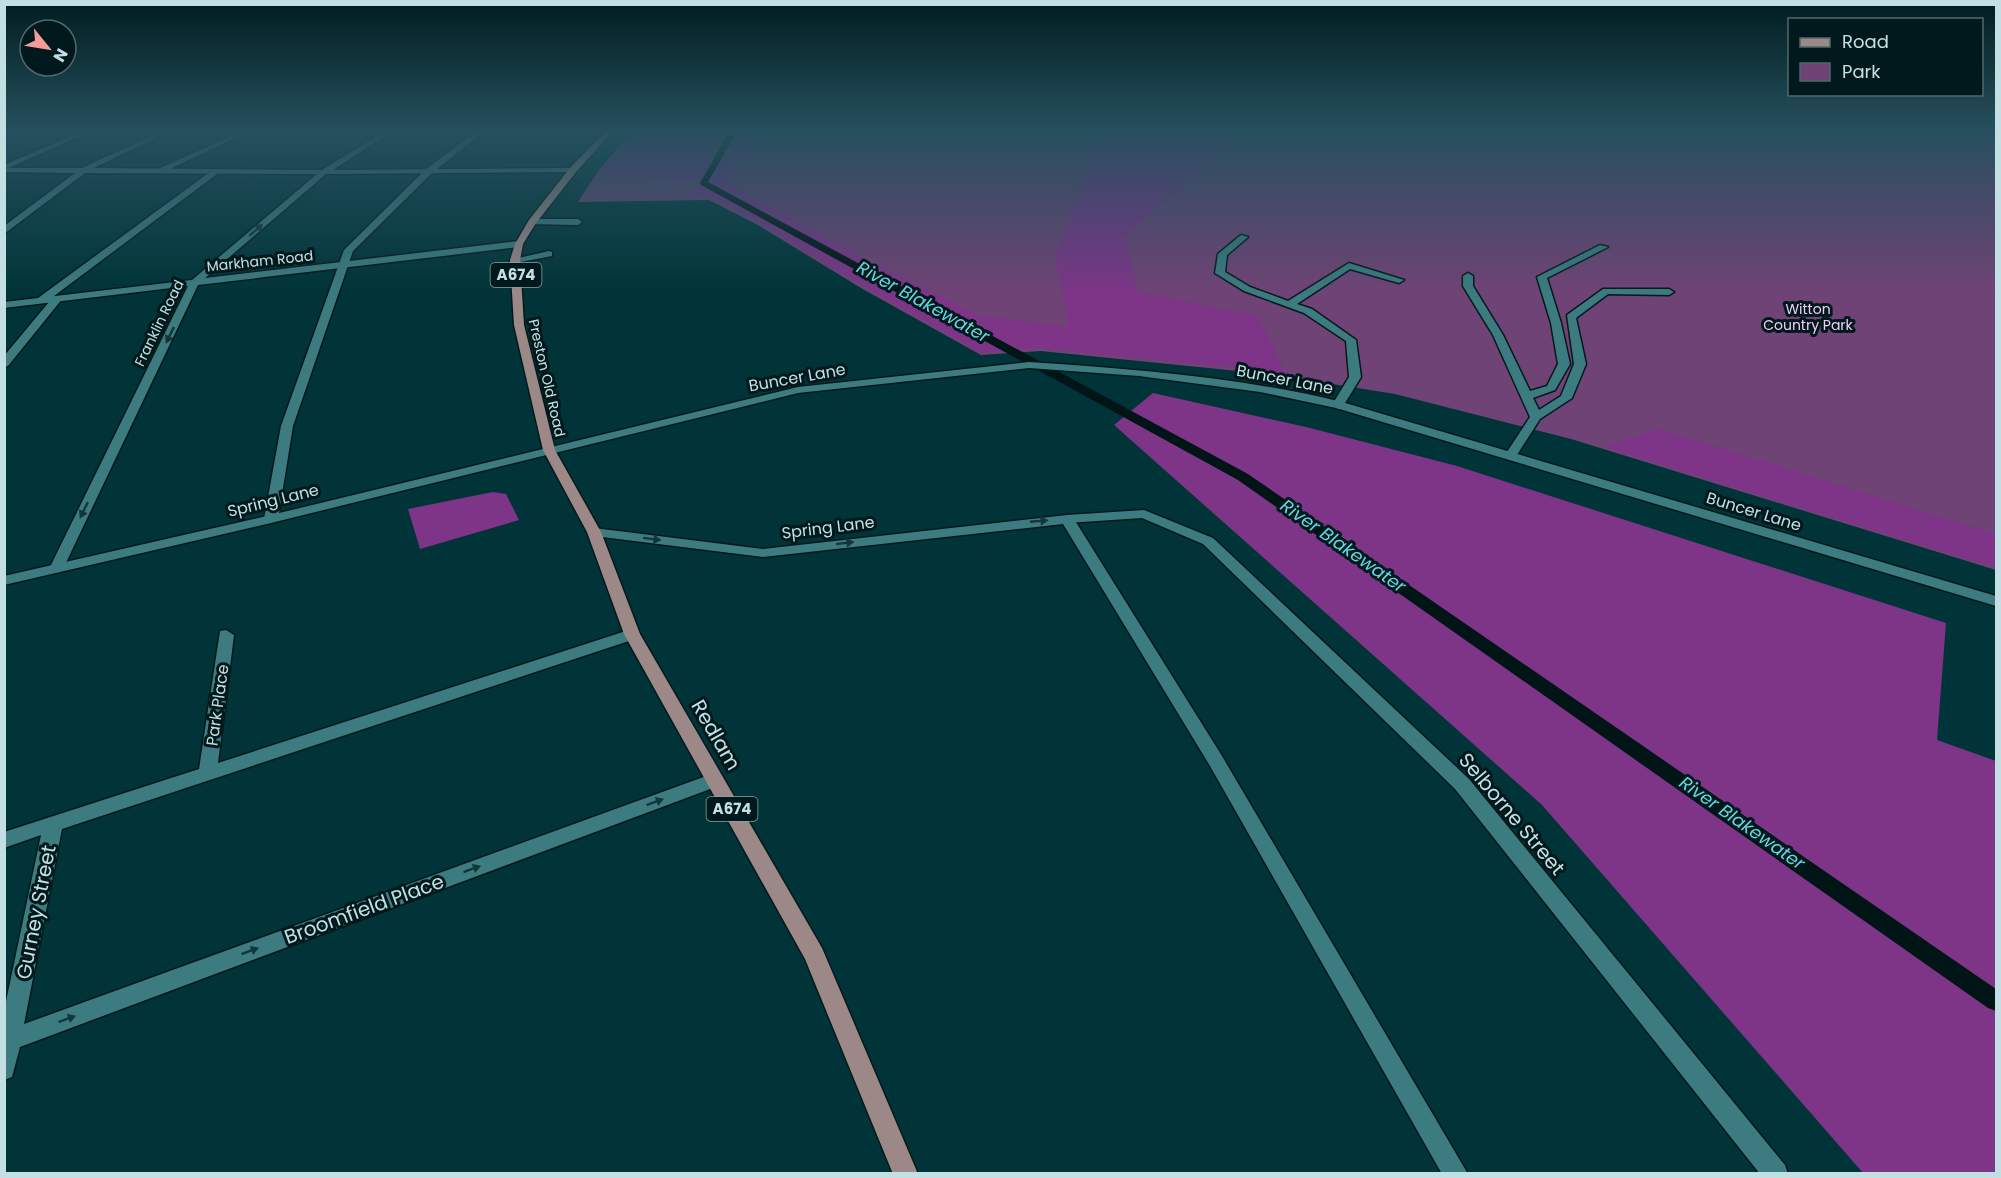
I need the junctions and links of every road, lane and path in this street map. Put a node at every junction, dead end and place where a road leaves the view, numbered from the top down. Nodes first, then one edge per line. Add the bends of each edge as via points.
1 (64, 185) edge
2 (198, 185) edge
3 (309, 185) edge
4 (415, 185) edge
5 (561, 185) edge
6 (532, 222) junction
7 (578, 222) dead end
8 (4, 231) edge
9 (1244, 237) dead end
10 (519, 244) junction
11 (1603, 248) dead end
12 (549, 254) dead end
13 (515, 260) junction
14 (342, 266) junction
15 (1468, 276) dead end
16 (1399, 280) dead end
17 (195, 282) junction
18 (1669, 292) dead end
19 (58, 298) junction
20 (42, 300) junction
21 (1290, 304) junction
22 (4, 305) edge
23 (4, 364) edge
24 (1526, 396) junction
25 (1338, 405) junction
26 (1536, 417) junction
27 (549, 450) junction
28 (1511, 455) junction
29 (271, 519) junction
30 (1067, 519) junction
31 (594, 532) junction
32 (56, 569) junction
33 (4, 581) edge
34 (1996, 601) edge
35 (632, 634) junction
36 (226, 635) dead end
37 (207, 774) junction
38 (715, 780) junction
39 (53, 825) junction
40 (4, 840) edge
41 (12, 1039) junction
42 (4, 1069) edge
43 (906, 1173) edge
44 (1456, 1173) edge
45 (1776, 1173) edge

1 - 8 street
2 - 20 street
17 -> 3 street, Franklin Road
4 - 14 street via 349,250
5 - 6 main road, Preston Old Road / A674
6 - 7 street
6 - 10 main road, Preston Old Road / A674
9 - 21 street via 1223,254 1220,273 1247,289
10 - 13 main road, Preston Old Road / A674
10 - 14 street, Markham Road
11 - 24 street via 1542,277 1564,364 1551,388
12 - 13 street
13 - 27 main road, Preston Old Road / A674 via 519,325
14 - 17 street, Markham Road
14 - 29 street via 287,426
15 - 24 street via 1468,286 1498,336
16 - 21 street via 1349,266
17 - 19 street, Markham Road
17 -> 32 street, Franklin Road
18 - 26 street via 1606,291 1571,317 1580,364 1566,398
19 - 20 street, Markham Road
19 - 23 street
20 - 22 street, Markham Road
21 - 25 street via 1308,311 1351,340 1355,377
24 - 26 street
25 - 27 street, Buncer Lane via 1260,389 1139,373 1029,365 798,390
25 - 28 street, Buncer Lane
26 - 28 street
27 - 29 street, Spring Lane
27 - 31 main road, Redlam / A674
28 - 34 street, Buncer Lane
29 - 32 street, Spring Lane
31 -> 30 street, Spring Lane via 763,553
30 - 44 street via 1216,761
30 - 45 street, Selborne Street via 1144,514 1208,541 1462,784
31 - 35 main road, Redlam / A674
32 - 33 street, Spring Lane
35 - 37 street
35 - 38 main road, Redlam / A674
36 - 37 street, Park Place
37 - 39 street
41 -> 38 street, Broomfield Place
38 - 43 main road, Redlam / A674 via 814,956
39 - 40 street
39 - 41 street, Gurney Street
41 - 42 street, Gurney Street

